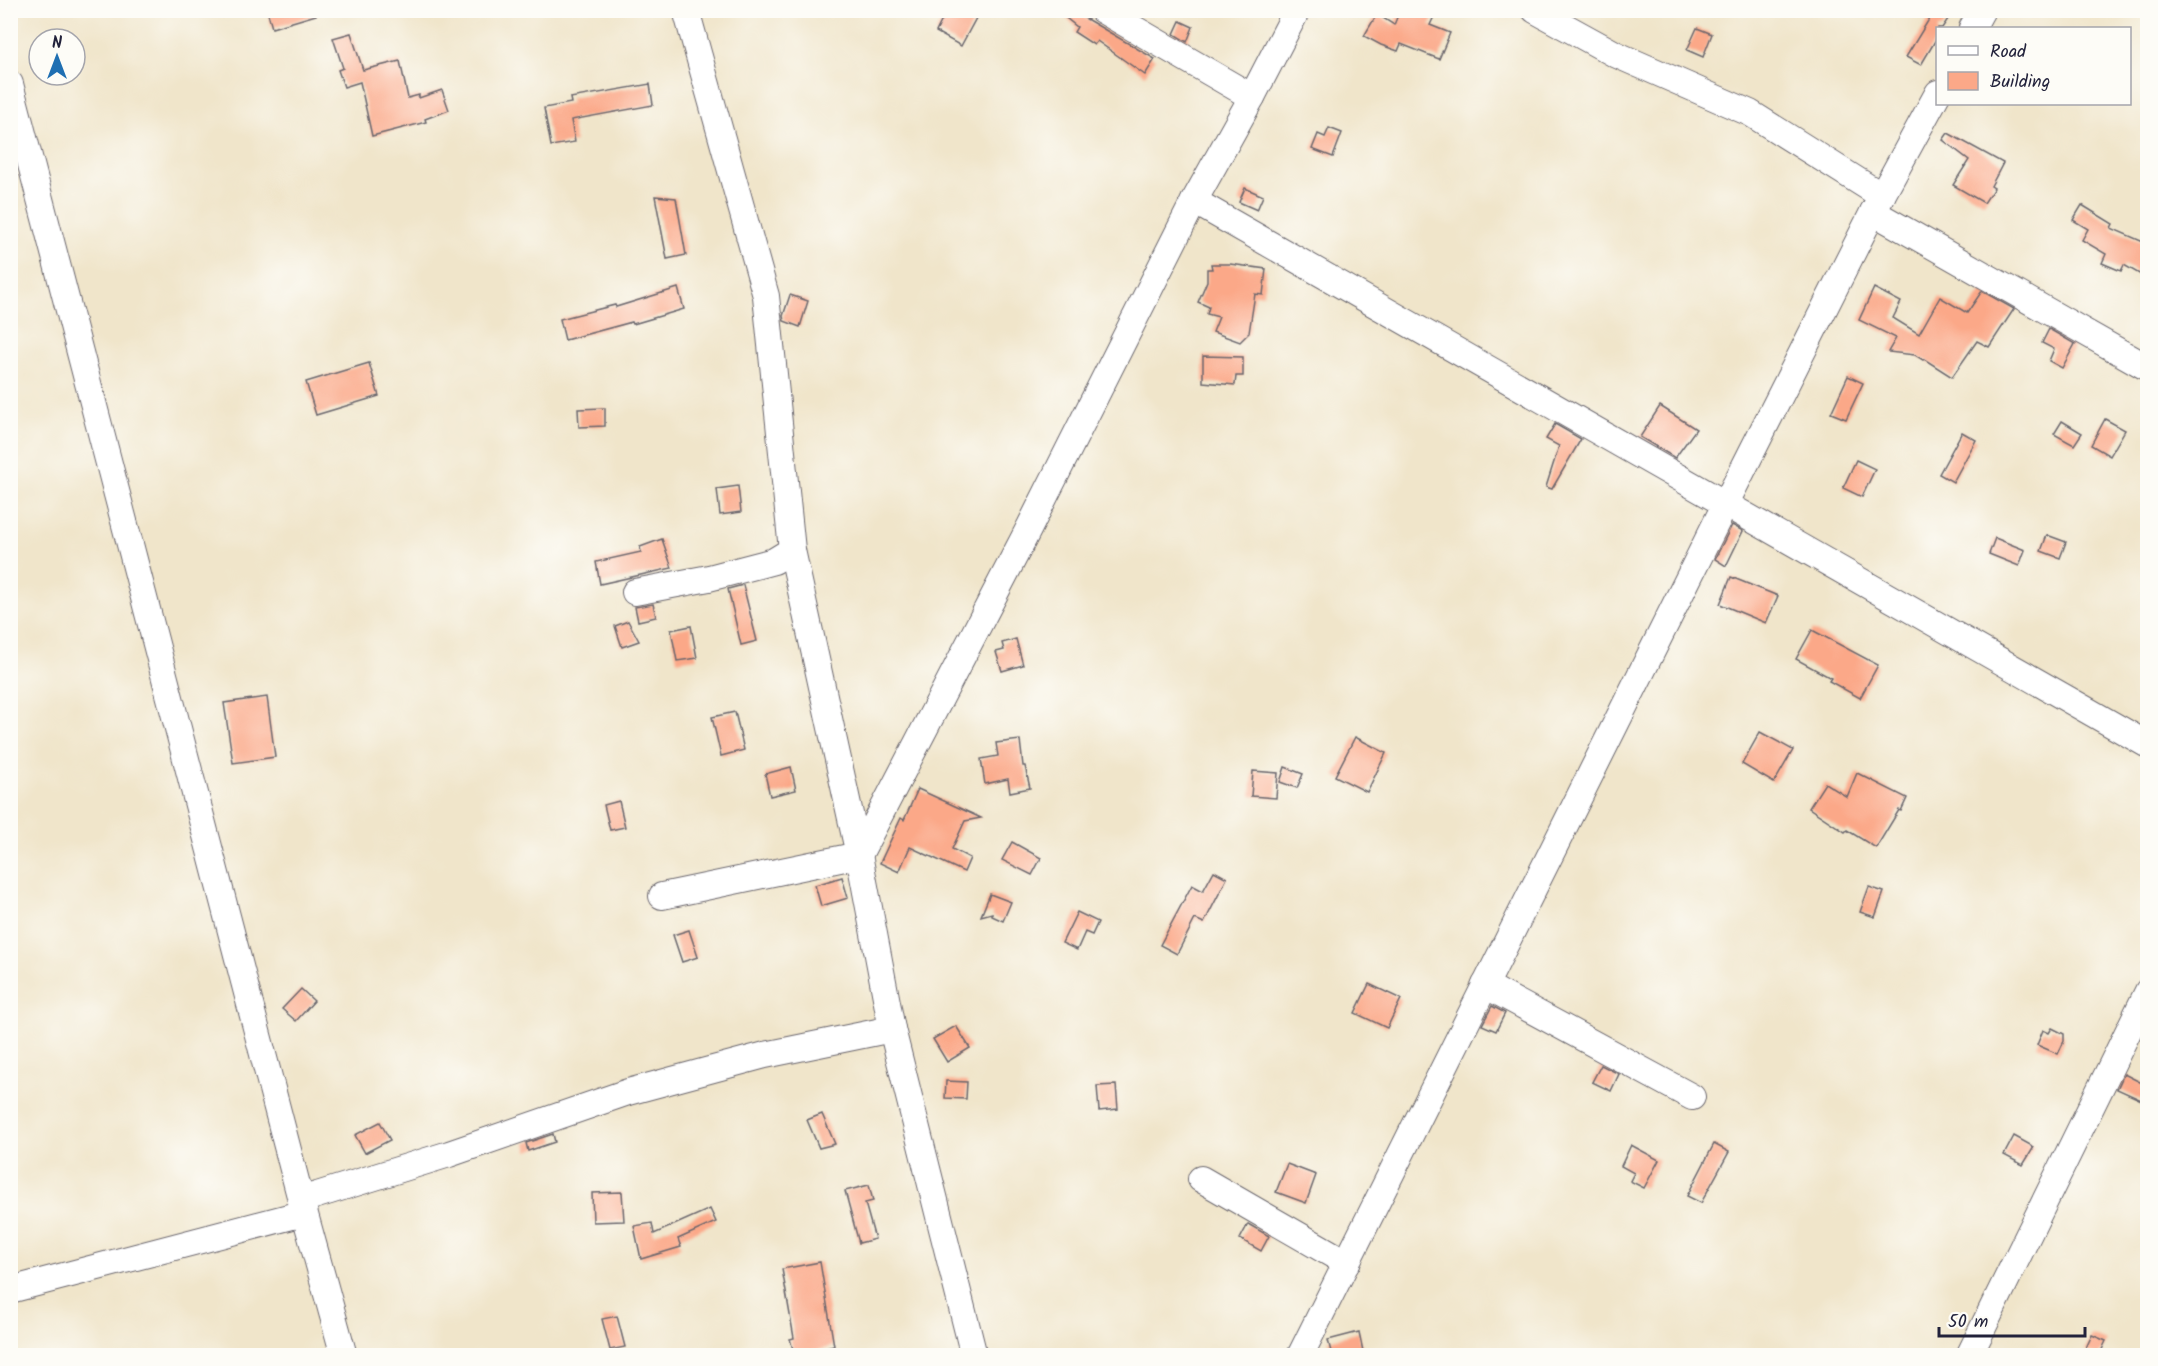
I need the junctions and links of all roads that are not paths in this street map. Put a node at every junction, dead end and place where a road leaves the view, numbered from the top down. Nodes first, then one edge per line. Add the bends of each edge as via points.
1 (686, 10) edge
2 (1102, 10) edge
3 (1297, 10) edge
4 (1535, 10) edge
5 (1982, 10) edge
6 (1973, 27) edge
7 (12, 93) edge
8 (1252, 97) junction
9 (1936, 97) edge
10 (1194, 201) junction
11 (1878, 204) junction
12 (2148, 368) edge
13 (1726, 503) junction
14 (792, 550) junction
15 (635, 592) dead end
16 (2148, 745) edge
17 (859, 855) junction
18 (663, 896) dead end
19 (1485, 985) junction
20 (2148, 991) edge
21 (892, 1029) junction
22 (1692, 1096) dead end
23 (1201, 1179) dead end
24 (303, 1206) junction
25 (1347, 1263) junction
26 (10, 1290) edge
27 (344, 1356) edge
28 (975, 1356) edge
29 (1300, 1356) edge
30 (1969, 1356) edge

1 - 14 street via 766,296
2 - 8 street
3 - 8 street
4 - 11 street via 1615,54 1750,113
5 - 6 street
7 - 24 street
8 - 10 street
9 - 11 street
10 - 13 street
10 - 17 street
11 - 12 street
11 - 13 street
13 - 16 street
13 - 19 street
14 - 15 street via 774,561
14 - 17 street
17 - 18 street
17 - 21 street
19 - 22 street
19 - 25 street
20 - 30 street
21 - 24 street via 765,1054 628,1092
21 - 28 street
23 - 25 street
24 - 26 street
24 - 27 street
25 - 29 street

